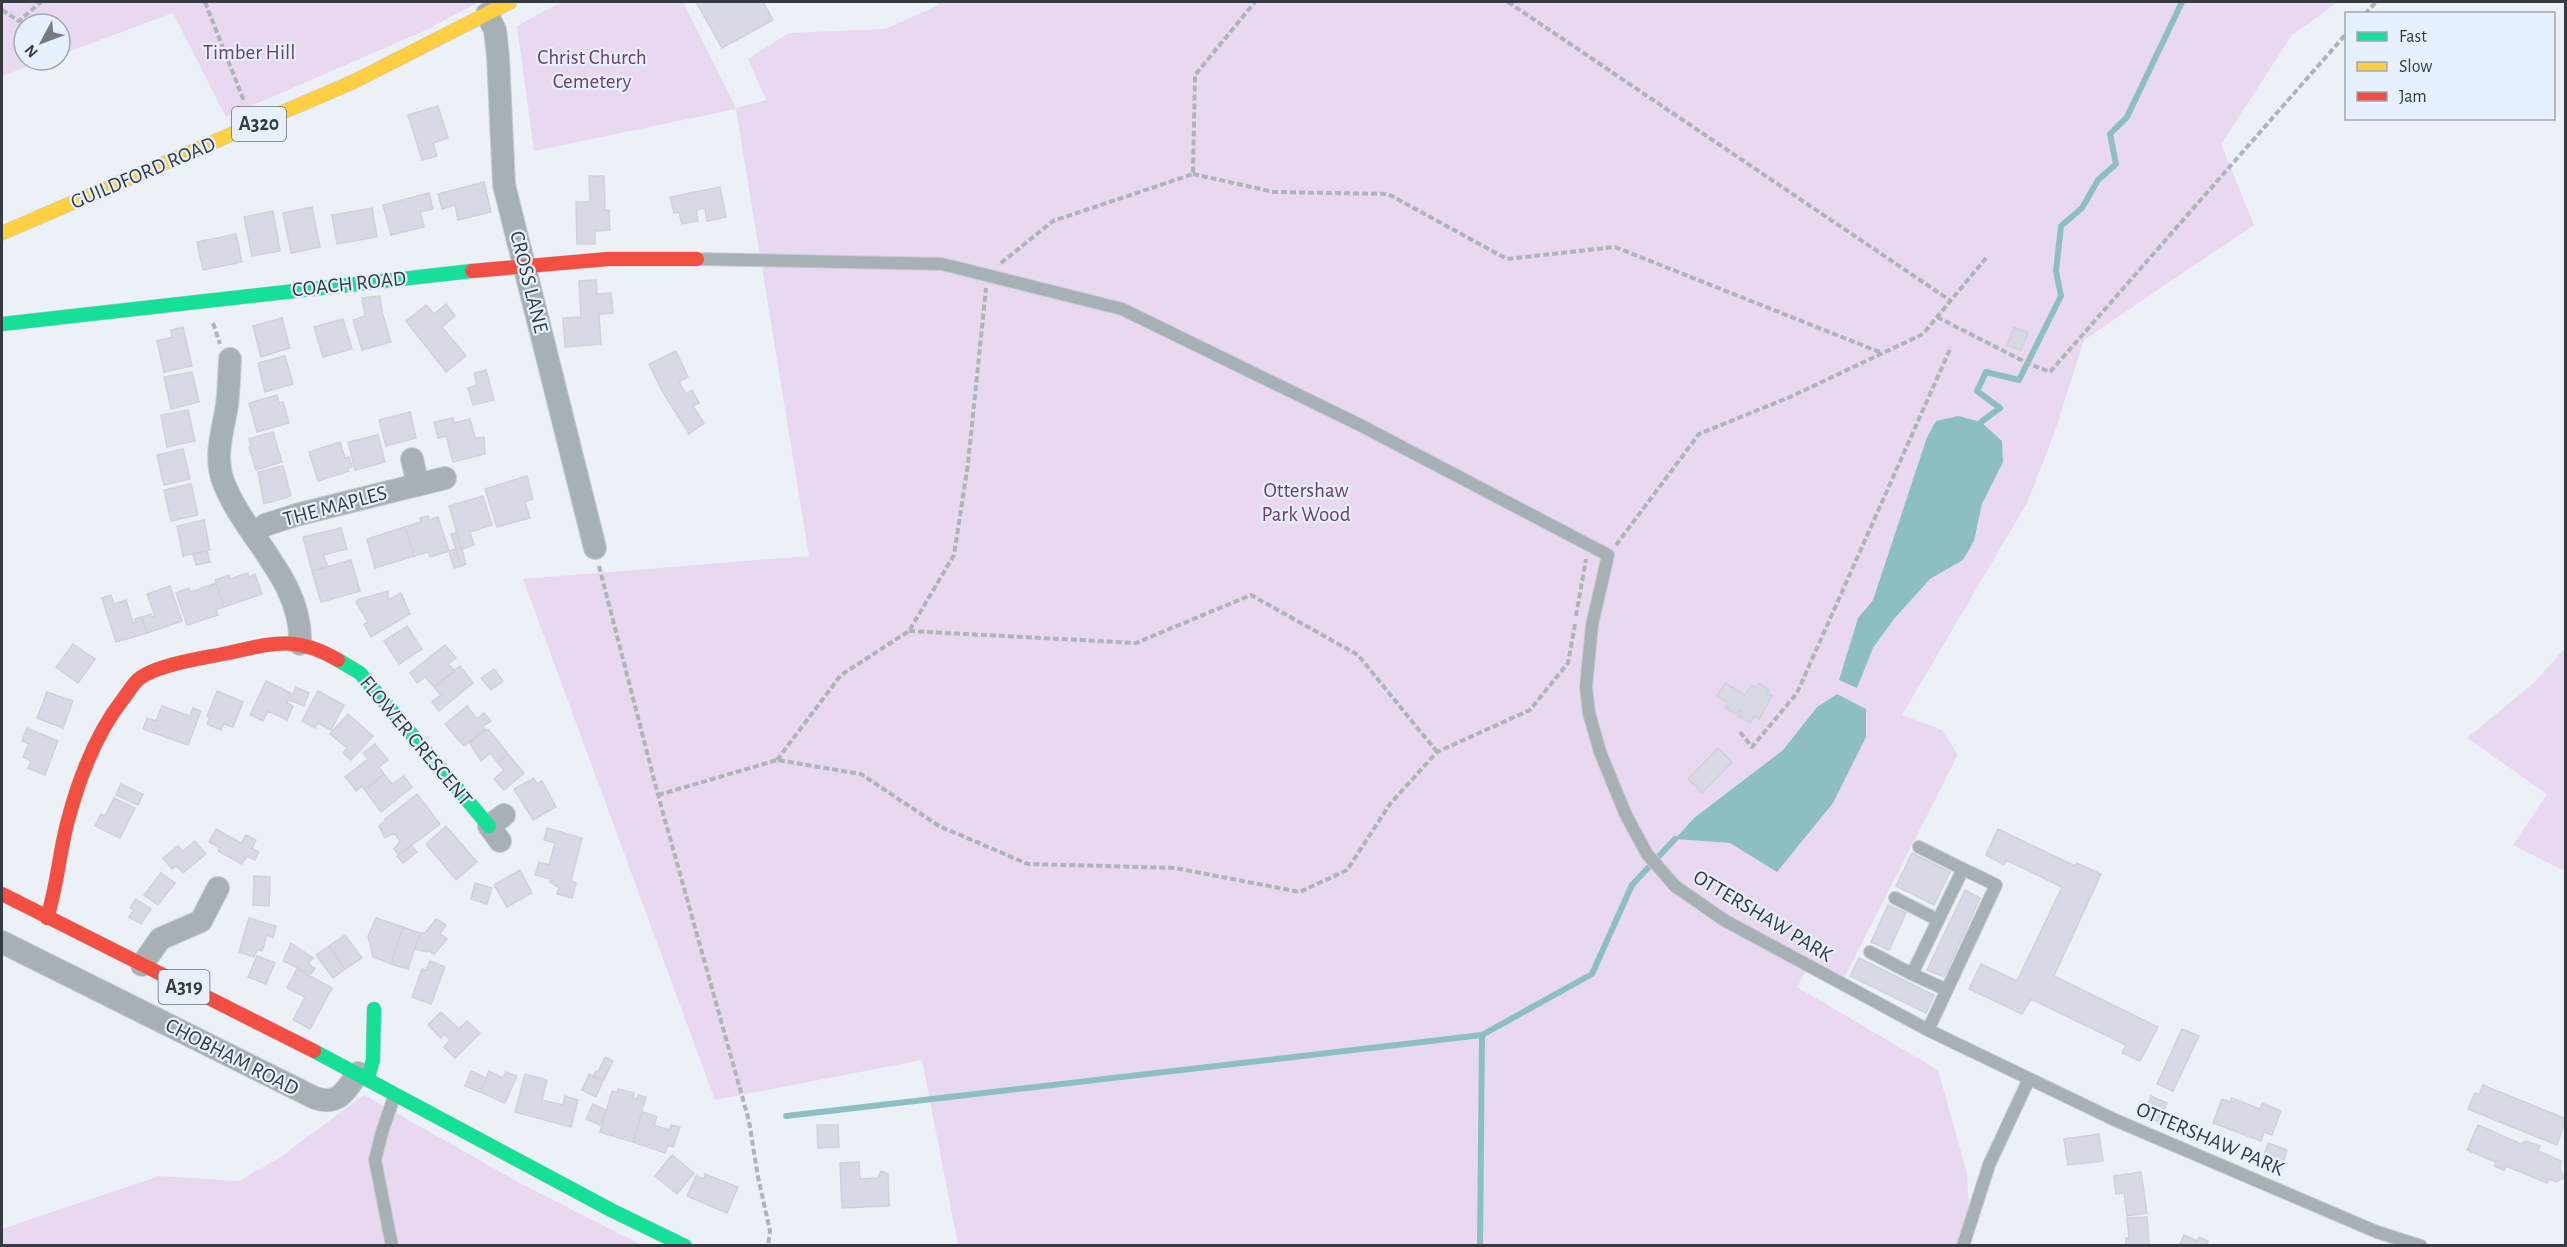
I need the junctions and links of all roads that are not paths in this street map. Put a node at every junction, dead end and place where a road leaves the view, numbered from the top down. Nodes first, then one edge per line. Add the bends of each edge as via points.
1 (510, 2) edge
2 (487, 14) junction
3 (2, 233) edge
4 (698, 259) joint
5 (525, 266) junction
6 (2, 324) edge
7 (230, 359) road end
8 (412, 459) dead end
9 (445, 478) dead end
10 (418, 485) junction
11 (254, 534) junction
12 (594, 548) road end
13 (300, 644) junction
14 (497, 827) dead end
15 (1919, 848) dead end
16 (1963, 869) junction
17 (218, 888) dead end
18 (2, 894) edge
19 (1896, 898) dead end
20 (47, 918) junction
21 (1938, 920) junction
22 (2, 942) edge
23 (1870, 952) dead end
24 (142, 965) junction
25 (1912, 974) junction
26 (1947, 990) junction
27 (374, 1009) dead end
28 (1928, 1030) junction
29 (363, 1076) junction
30 (2029, 1078) junction
31 (395, 1092) junction
32 (2377, 1232) junction
33 (392, 1245) edge
34 (685, 1245) edge
35 (1963, 1245) edge
36 (2375, 1245) edge
37 (2421, 1245) edge

1 - 2 street, GUILDFORD ROAD / A320
2 - 3 street, GUILDFORD ROAD / A320 via 353,82
2 - 5 street, CROSS LANE via 495,30 498,56 504,185
4 - 5 street, COACH ROAD via 608,259
4 - 28 lane, OTTERSHAW PARK via 942,264 1122,309 1360,425 1608,555 1592,625 1586,687 1589,713 1600,752 1647,854 1675,886 1724,920
5 - 6 street, COACH ROAD
5 - 12 street, CROSS LANE
7 - 11 street, THE MAPLES via 218,462 234,505
8 - 10 street
9 - 10 street, THE MAPLES
10 - 11 street, THE MAPLES via 296,515 266,525
11 - 13 street, THE MAPLES via 288,590 299,619
13 - 14 street, FLOWER CRESCENT via 318,648 360,673
13 - 20 street, FLOWER CRESCENT via 268,644 170,666 140,678 112,713 87,762 68,824
15 - 16 lane
16 - 21 lane
16 - 26 lane via 1996,885
17 - 24 street via 201,921 160,939
18 - 20 street, CHOBHAM ROAD / A319
19 - 21 lane
20 - 24 street, CHOBHAM ROAD / A319
21 - 25 lane
22 - 29 street, CHOBHAM ROAD via 315,1098 327,1102 339,1099
23 - 25 lane
24 - 29 street, CHOBHAM ROAD / A319
25 - 26 lane
26 - 28 lane
27 - 29 street via 373,1060
28 - 30 lane, OTTERSHAW PARK
29 - 31 street, CHOBHAM ROAD / A319
30 - 32 lane, OTTERSHAW PARK via 2115,1120
30 - 35 lane via 1989,1165
31 - 33 lane via 375,1160
31 - 34 street, CHOBHAM ROAD / A319 via 611,1210
32 - 36 lane
32 - 37 lane, OTTERSHAW PARK

